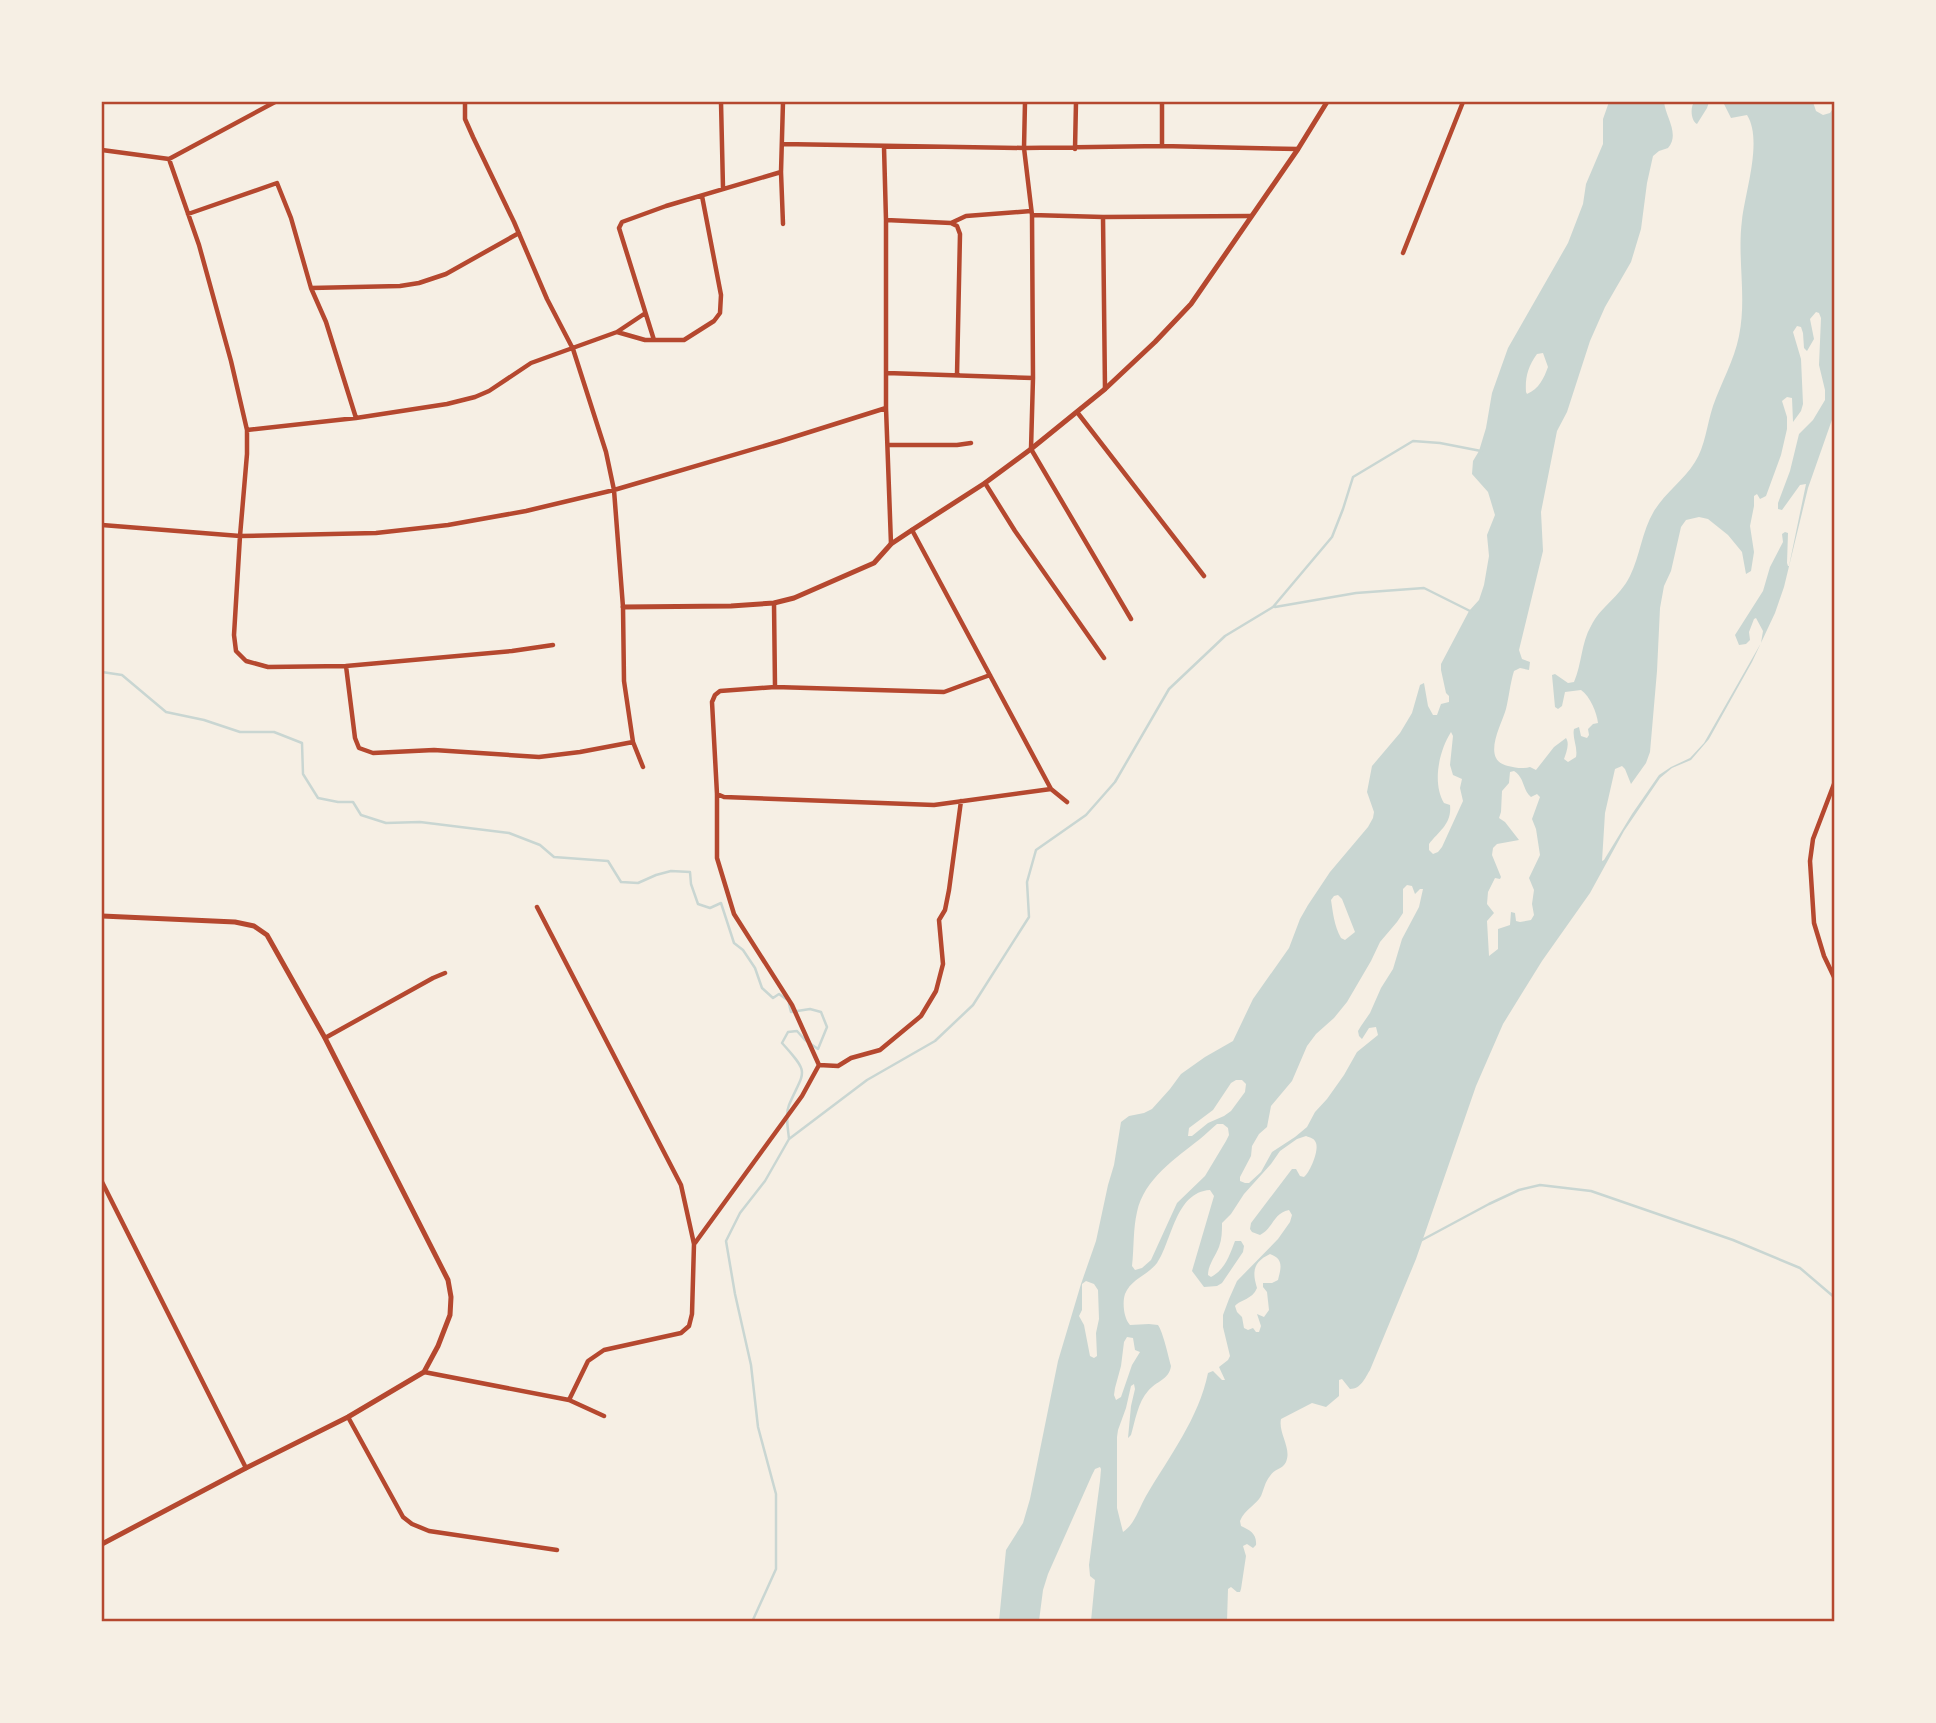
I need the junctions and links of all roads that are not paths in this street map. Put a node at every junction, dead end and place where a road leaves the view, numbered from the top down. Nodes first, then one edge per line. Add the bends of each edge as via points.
1 (275, 102) edge
2 (465, 102) edge
3 (720, 102) edge
4 (783, 102) edge
5 (1024, 102) edge
6 (1076, 102) edge
7 (1162, 102) edge
8 (1327, 102) edge
9 (1463, 102) edge
10 (782, 144) junction
11 (1162, 146) junction
12 (884, 147) junction
13 (1024, 148) junction
14 (1075, 149) junction
15 (1298, 149) junction
16 (102, 150) edge
17 (169, 159) junction
18 (781, 172) junction
19 (723, 188) junction
20 (702, 196) junction
21 (1031, 213) junction
22 (188, 214) junction
23 (1251, 216) junction
24 (1103, 217) junction
25 (886, 220) junction
26 (951, 223) junction
27 (783, 224) dead end
28 (519, 233) junction
29 (1403, 253) dead end
30 (311, 288) junction
31 (644, 314) junction
32 (617, 332) junction
33 (654, 340) junction
34 (573, 349) junction
35 (887, 373) junction
36 (957, 374) junction
37 (1033, 378) junction
38 (1105, 389) junction
39 (886, 408) junction
40 (1077, 412) junction
41 (356, 418) junction
42 (247, 430) junction
43 (971, 443) dead end
44 (888, 445) junction
45 (1031, 449) junction
46 (985, 483) junction
47 (614, 490) junction
48 (102, 526) edge
49 (912, 530) junction
50 (240, 536) junction
51 (891, 544) junction
52 (1203, 576) dead end
53 (774, 603) junction
54 (623, 607) junction
55 (1132, 619) dead end
56 (553, 645) dead end
57 (1104, 658) dead end
58 (346, 666) junction
59 (990, 675) junction
60 (775, 687) junction
61 (633, 742) junction
62 (643, 767) dead end
63 (1835, 784) edge
64 (1051, 789) junction
65 (717, 794) junction
66 (961, 801) junction
67 (1067, 802) dead end
68 (537, 907) dead end
69 (102, 916) edge
70 (445, 974) dead end
71 (1835, 977) edge
72 (325, 1038) junction
73 (819, 1065) junction
74 (102, 1182) edge
75 (694, 1244) junction
76 (424, 1372) junction
77 (569, 1400) junction
78 (604, 1416) dead end
79 (348, 1417) junction
80 (246, 1468) junction
81 (102, 1544) edge
82 (557, 1550) dead end

1 - 17 street
2 - 28 street via 465,119
3 - 19 street
4 - 10 street
5 - 13 street
6 - 14 street
7 - 11 street
8 - 15 street
9 - 29 street
10 - 12 street
10 - 18 street
11 - 14 street
11 - 15 street
12 - 13 street
12 - 25 street
13 - 14 street
13 - 21 street
15 - 23 street
16 - 17 street
17 - 22 street
18 - 19 street
18 - 27 street
19 - 20 street
20 - 31 street via 622,222 619,228
20 - 33 street via 721,295 720,313 684,340
21 - 24 street
21 - 26 street via 966,216
21 - 37 street
22 - 30 street via 277,183
22 - 42 street
23 - 24 street
23 - 38 street via 1191,304
24 - 38 street
25 - 26 street
25 - 35 street
26 - 36 street via 960,234
28 - 30 street via 419,284
28 - 34 street
30 - 41 street
31 - 32 street
31 - 33 street
32 - 33 street
32 - 34 street
34 - 41 street via 531,363 475,397
34 - 47 street
35 - 36 street
35 - 39 street
36 - 37 street
37 - 45 street
38 - 40 street
39 - 44 street
39 - 47 street
40 - 45 street
40 - 52 street
41 - 42 street
42 - 50 street
43 - 44 street
44 - 51 street
45 - 46 street
45 - 55 street
46 - 49 street
46 - 57 street
47 - 50 street via 448,525 376,533
47 - 54 street
48 - 50 street
49 - 51 street
49 - 59 street
50 - 58 street via 236,651 246,661 268,667
51 - 53 street via 874,563
53 - 54 street
53 - 60 street
54 - 61 street via 624,681
56 - 58 street
58 - 61 street via 355,738 359,748 373,753 434,750 539,757
59 - 60 street via 944,692
59 - 64 street
60 - 65 street via 715,695
61 - 62 street
63 - 71 street via 1813,839 1810,861 1814,923
64 - 66 street
64 - 67 street
65 - 66 street via 921,804
65 - 73 street via 717,859 734,914 792,1004
66 - 73 street via 949,890 939,920 943,964 936,991 921,1016 880,1050 838,1066
68 - 75 street via 681,1185
69 - 72 street via 254,926 267,935
70 - 72 street
72 - 76 street via 448,1280 450,1315
73 - 75 street via 802,1096
74 - 80 street
75 - 77 street via 689,1326 681,1333 594,1356
76 - 77 street
76 - 79 street
77 - 78 street
79 - 80 street
79 - 82 street via 403,1517 412,1524 429,1531
80 - 81 street

